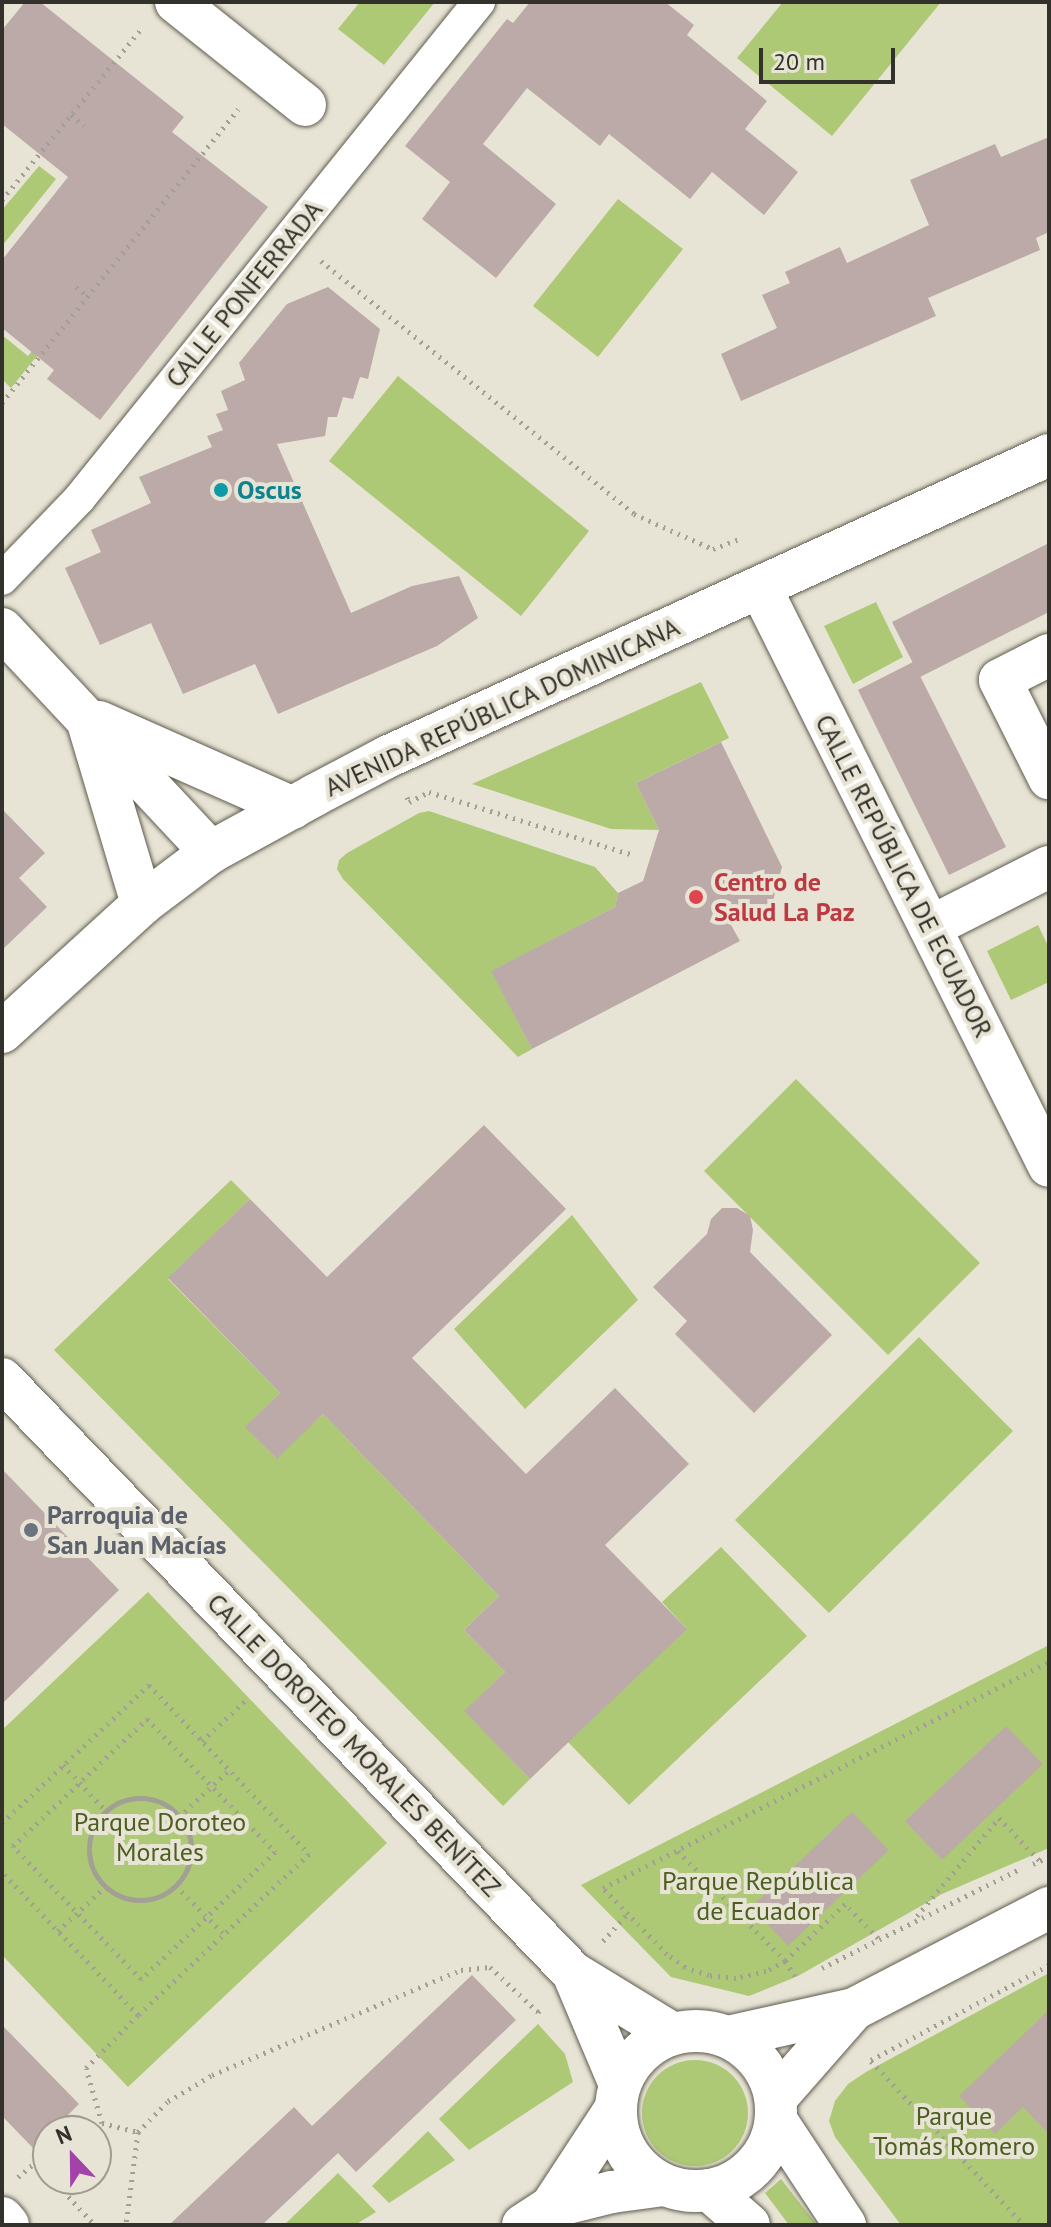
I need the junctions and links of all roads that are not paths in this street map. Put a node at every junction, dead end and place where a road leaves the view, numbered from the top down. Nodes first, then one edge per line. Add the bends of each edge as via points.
1 (479, 2) edge
2 (160, 13) edge
3 (305, 105) dead end
4 (1049, 455) edge
5 (2, 579) edge
6 (760, 587) junction
7 (2, 629) edge
8 (1049, 655) edge
9 (87, 717) junction
10 (1049, 778) edge
11 (293, 808) junction
12 (211, 852) junction
13 (1049, 867) edge
14 (142, 904) junction
15 (930, 927) junction
16 (2, 1032) edge
17 (1049, 1166) edge
18 (2, 1379) edge
19 (1049, 1908) edge
20 (573, 1973) junction
21 (854, 2009) junction
22 (673, 2034) junction
23 (728, 2037) junction
24 (618, 2096) junction
25 (776, 2109) junction
26 (664, 2185) junction
27 (709, 2190) junction
28 (8, 2200) edge
29 (537, 2216) edge
30 (8, 2225) edge
31 (749, 2225) edge
32 (845, 2225) edge

1 - 5 street, CALLE PONFERRADA via 79,499
2 - 3 street via 266,74
4 - 6 street, AVENIDA REPÚBLICA DOMINICANA
6 - 11 street, AVENIDA REPÚBLICA DOMINICANA via 387,757
6 - 15 street, CALLE REPÚBLICA DE ECUADOR
7 - 9 street
8 - 10 street via 1000,680
9 - 11 street
9 - 12 street
9 - 14 street
11 - 12 street, AVENIDA REPÚBLICA DOMINICANA
12 - 14 street, AVENIDA REPÚBLICA DOMINICANA
13 - 15 street
14 - 16 street, AVENIDA REPÚBLICA DOMINICANA
15 - 17 street, CALLE REPÚBLICA DE ECUADOR
18 - 20 street, CALLE DOROTEO MORALES BENÍTEZ
19 - 21 street
20 - 22 street, CALLE DOROTEO MORALES BENÍTEZ
20 - 24 street, CALLE DOROTEO MORALES BENÍTEZ
21 - 23 street
21 - 25 street
22 - 23 street via 700,2031
22 - 24 street via 632,2062
23 - 25 street via 766,2072
24 - 26 street via 619,2132 628,2154
24 - 29 street
25 - 27 street via 769,2145 754,2166
25 - 32 street
26 - 27 street
26 - 29 street via 612,2192
27 - 31 street
28 - 30 street

